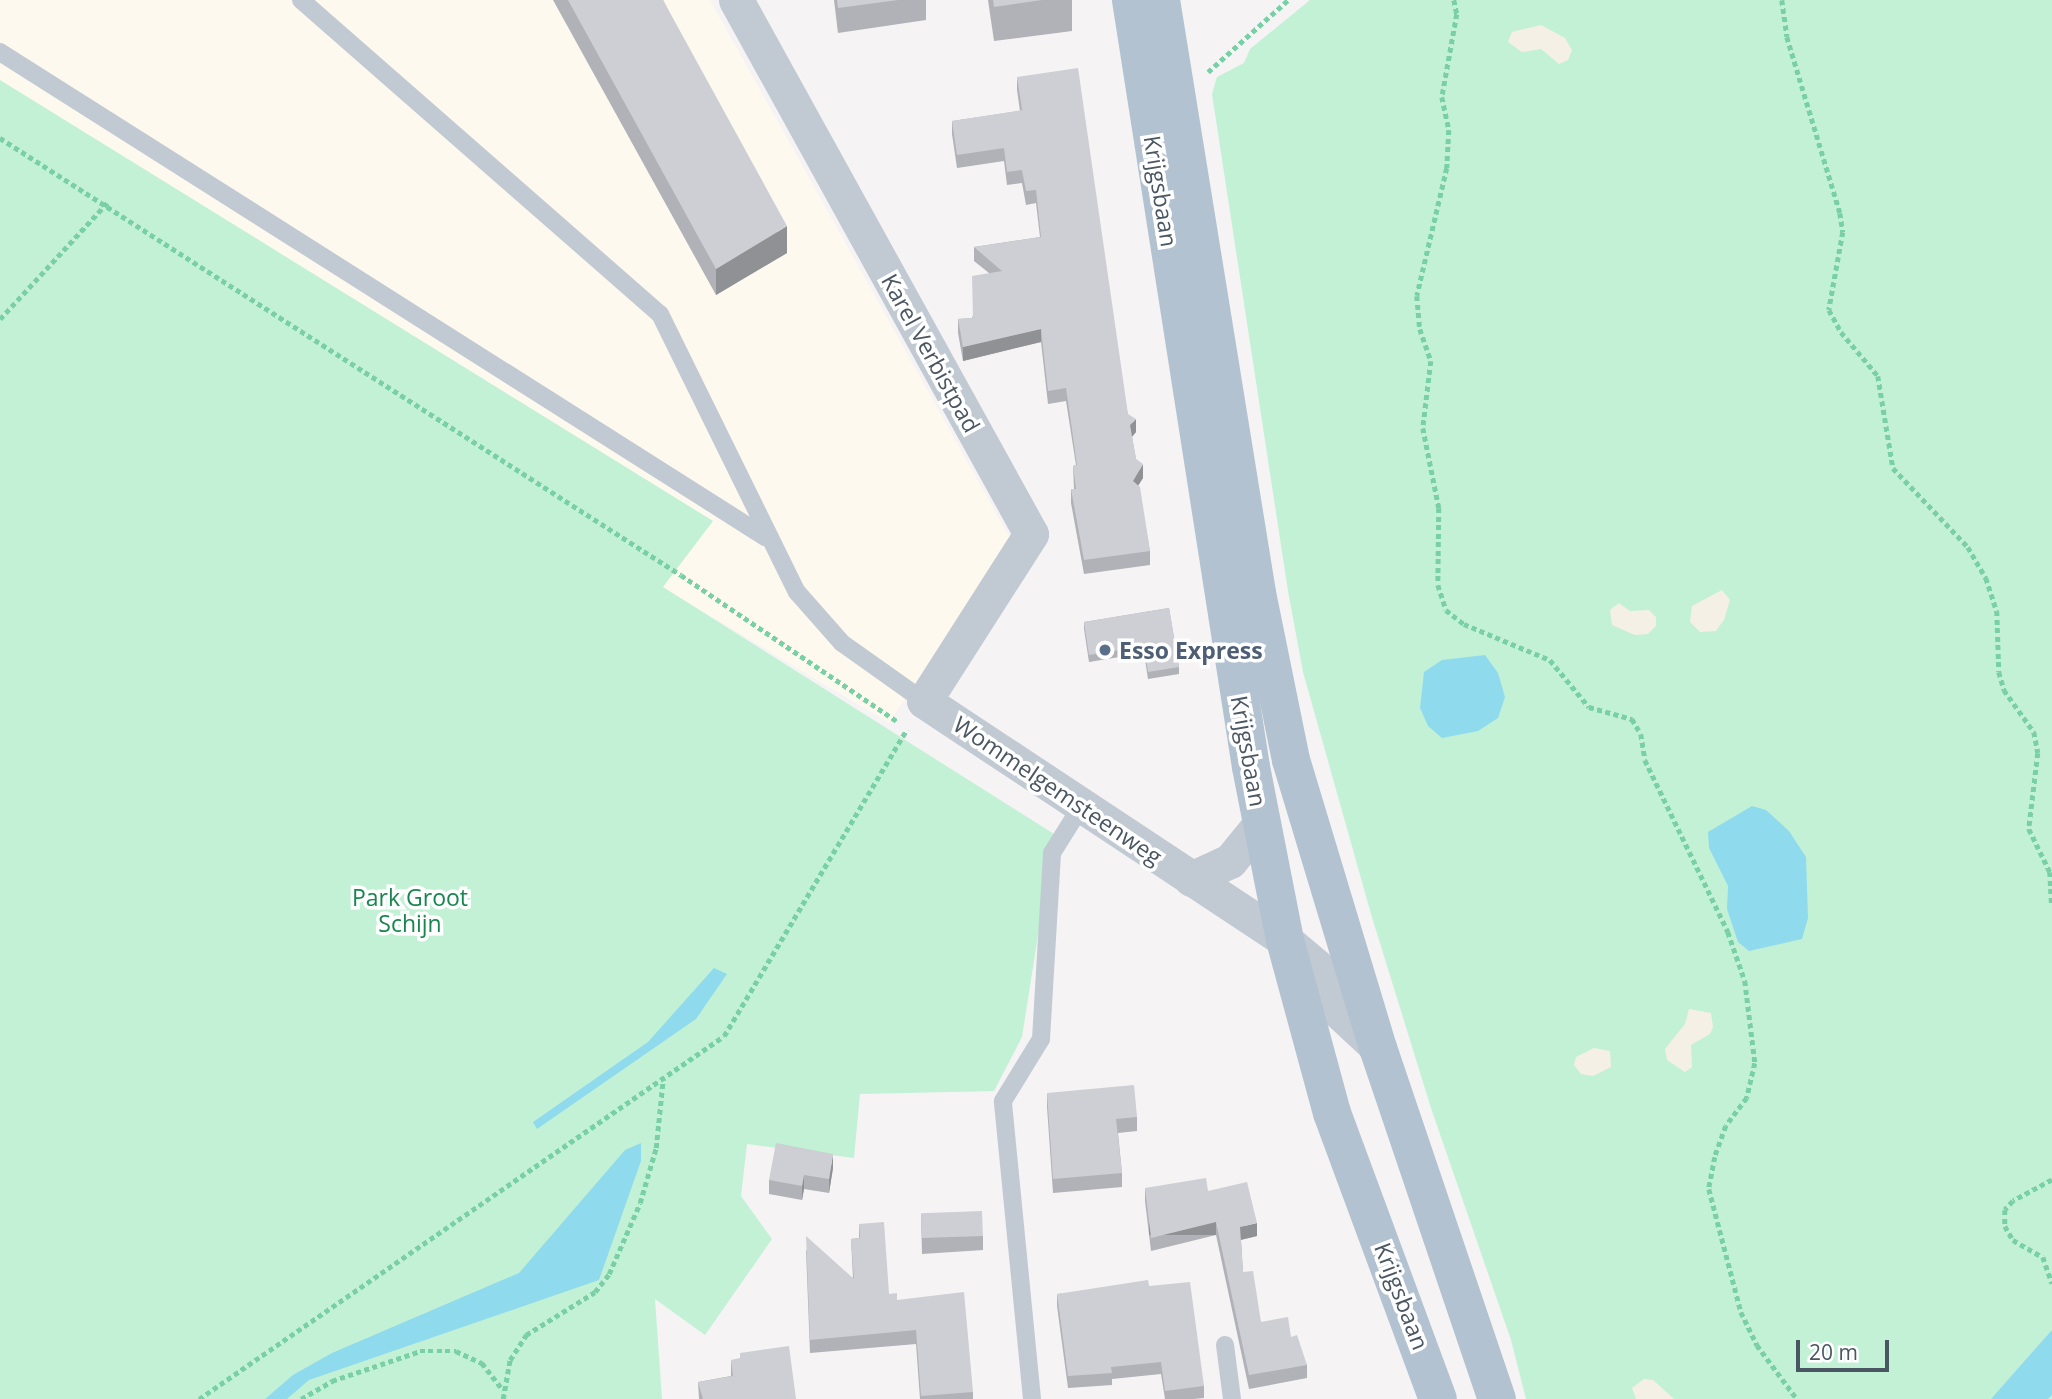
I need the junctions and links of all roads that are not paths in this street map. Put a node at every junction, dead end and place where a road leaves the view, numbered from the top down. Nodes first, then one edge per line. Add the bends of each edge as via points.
1 (301, 0) edge
2 (736, 0) edge
3 (1131, 0) edge
4 (1161, 0) edge
5 (0, 52) edge
6 (767, 538) junction
7 (916, 714) junction
8 (1083, 805) junction
9 (1261, 823) junction
10 (1191, 879) junction
11 (1285, 940) junction
12 (1378, 1048) junction
13 (1225, 1345) dead end
14 (1032, 1399) edge
15 (1232, 1399) edge
16 (1438, 1399) edge
17 (1497, 1399) edge

1 - 6 lane via 660,314
2 - 7 street, Karel Verbistpad via 1031,534
3 - 9 main road, Krijgsbaan
4 - 12 main road, Krijgsbaan via 1272,675 1292,760
5 - 6 lane
6 - 7 lane via 818,620
7 - 8 street, Wommelgemsteenweg
8 - 10 street, Wommelgemsteenweg
8 - 14 lane via 1052,853 1041,1039 1003,1101
9 - 10 street via 1230,861
9 - 11 main road, Krijgsbaan
10 - 11 street, Wommelgemsteenweg
11 - 12 street, Wommelgemsteenweg via 1316,966 1335,1008
11 - 16 main road, Krijgsbaan via 1332,1113
12 - 17 main road, Krijgsbaan
13 - 15 lane

